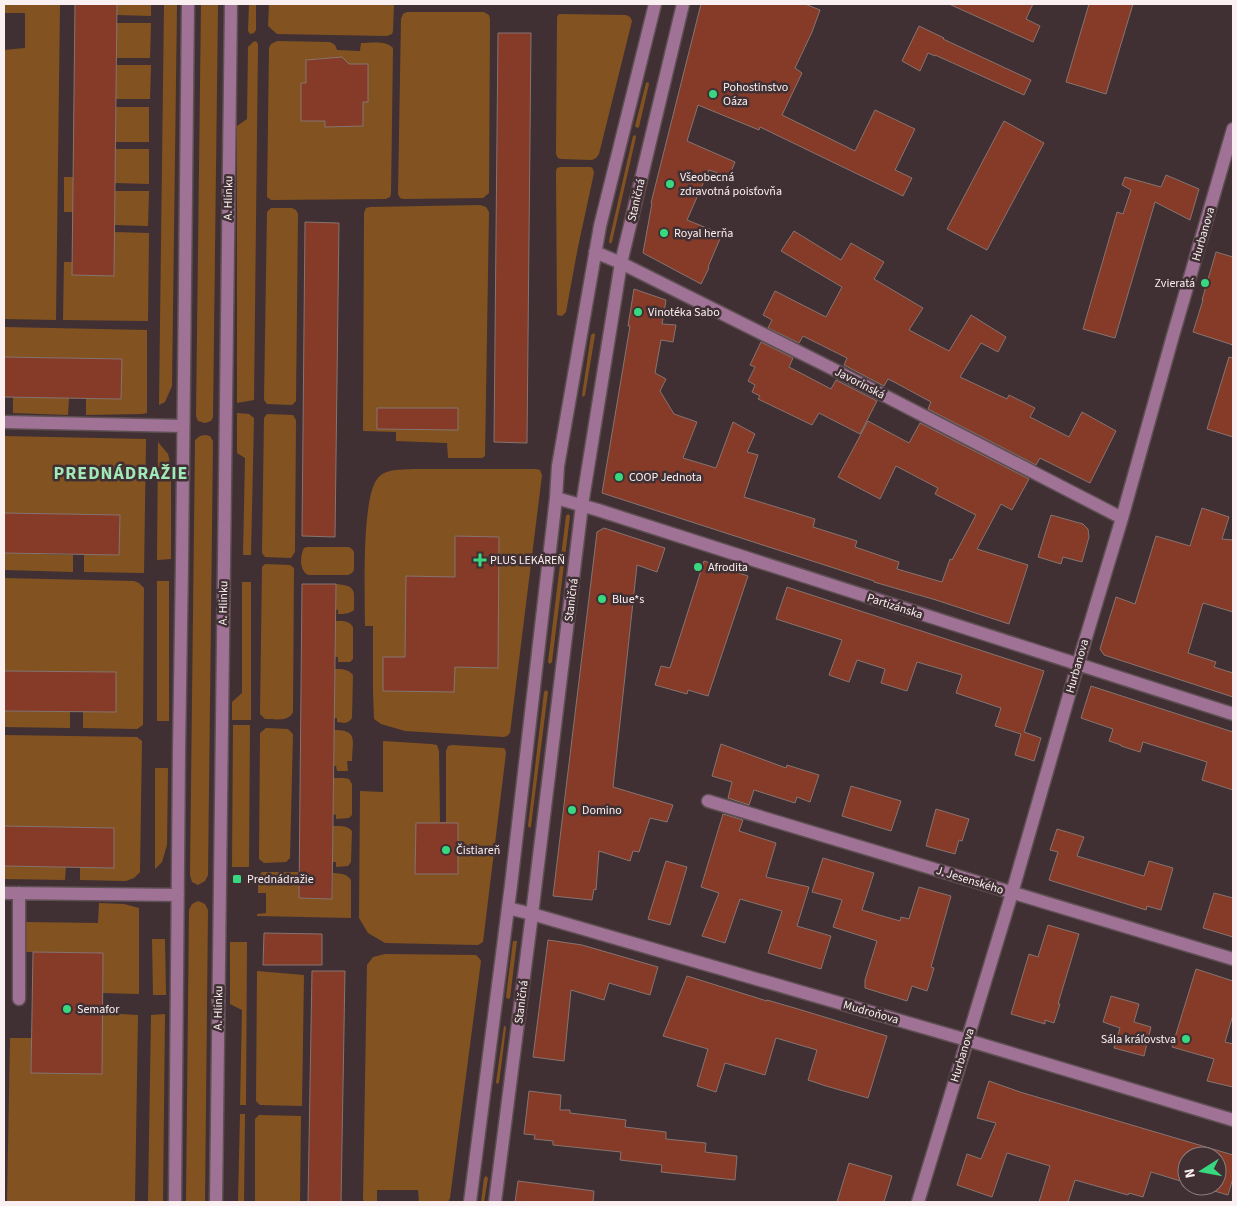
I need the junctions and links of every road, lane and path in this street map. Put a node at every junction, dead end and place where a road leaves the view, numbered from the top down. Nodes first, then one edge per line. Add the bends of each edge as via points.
1 (188, 4) edge
2 (231, 4) edge
3 (655, 4) edge
4 (682, 4) edge
5 (1233, 129) edge
6 (596, 252) junction
7 (621, 263) junction
8 (4, 422) edge
9 (183, 426) junction
10 (556, 498) junction
11 (582, 505) junction
12 (1122, 518) junction
13 (1078, 664) junction
14 (1233, 714) edge
15 (708, 801) dead end
16 (4, 893) edge
17 (19, 893) junction
18 (1012, 893) junction
19 (178, 894) junction
20 (508, 908) junction
21 (532, 914) junction
22 (1233, 959) edge
23 (18, 999) dead end
24 (967, 1040) junction
25 (1233, 1120) edge
26 (176, 1202) edge
27 (216, 1202) edge
28 (470, 1202) edge
29 (495, 1202) edge
30 (918, 1202) edge

1 - 9 street
2 - 27 street, A. Hlinku
3 - 6 street, Staničná
4 - 7 street, Staničná
5 - 12 street, Hurbanova
6 - 7 street, Javorinská
6 - 10 street, Staničná via 558,466
7 - 11 street, Staničná
7 - 12 street, Javorinská
8 - 9 street
9 - 19 street
10 - 11 street, Partizánska
10 - 20 street, Staničná
11 - 13 street, Partizánska
11 - 21 street, Staničná
12 - 13 street, Hurbanova
13 - 14 street, Partizánska
13 - 18 street, Hurbanova
15 - 18 street, J. Jesenského
16 - 17 street
17 - 19 street
17 - 23 street
18 - 22 street, J. Jesenského
18 - 24 street, Hurbanova
19 - 26 street
20 - 21 street, Mudroňova
20 - 28 street, Staničná
21 - 24 street, Mudroňova
21 - 29 street, Staničná
24 - 25 street, Mudroňova
24 - 30 street, Hurbanova

